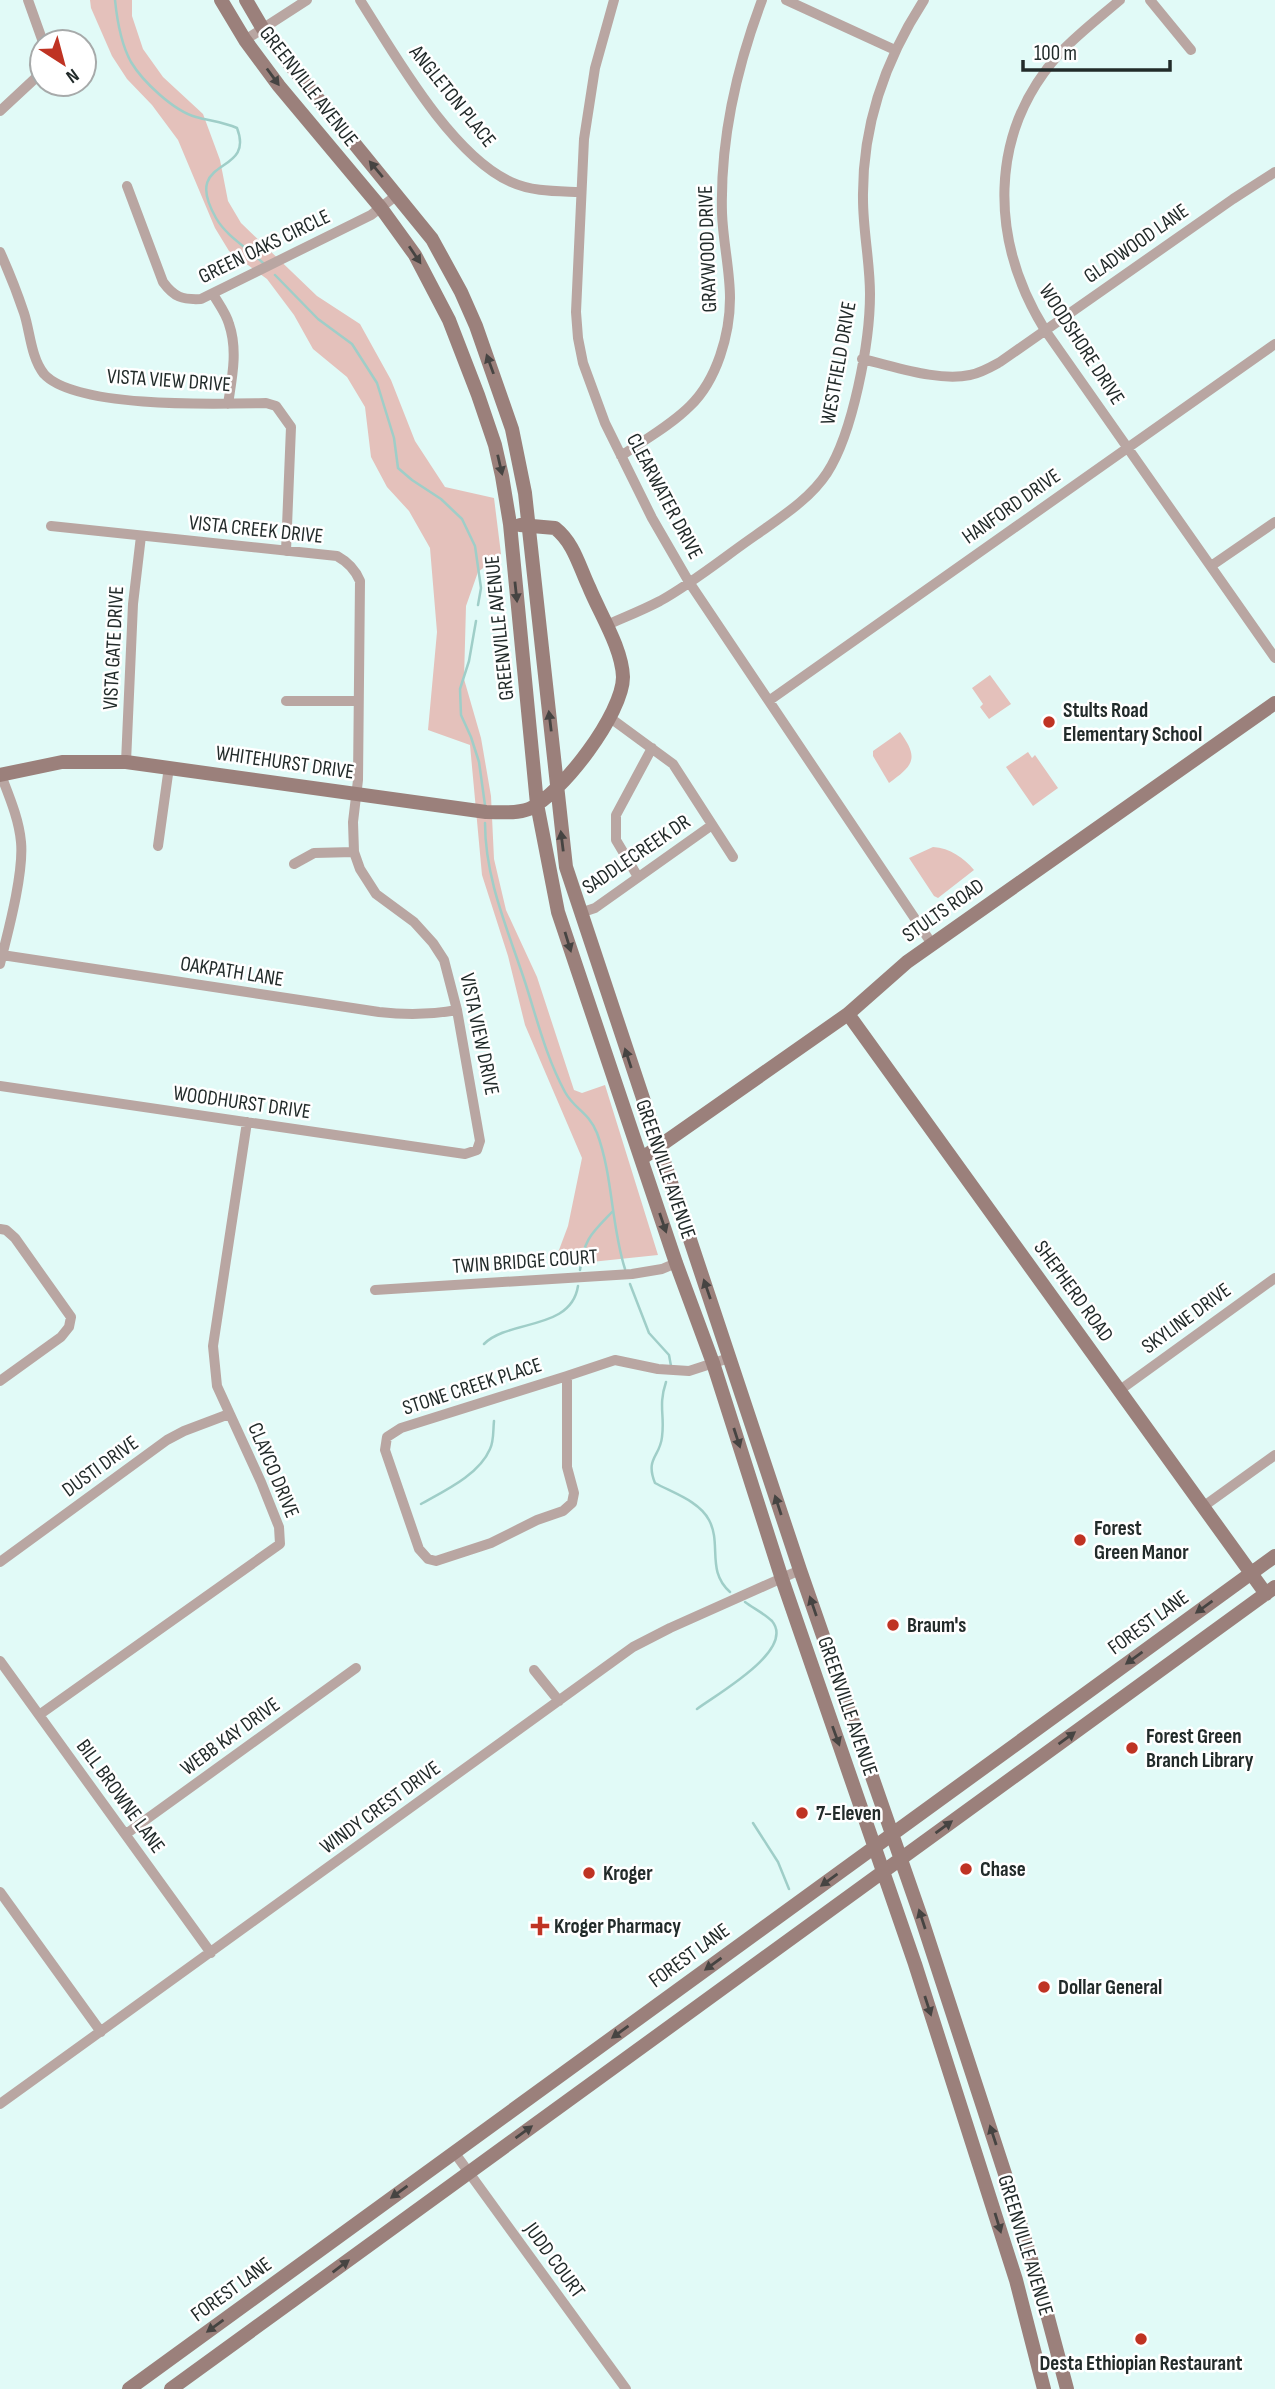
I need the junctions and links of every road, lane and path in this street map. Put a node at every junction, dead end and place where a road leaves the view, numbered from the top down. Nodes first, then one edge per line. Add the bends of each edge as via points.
1 (29, 0) edge
2 (221, 0) edge
3 (246, 0) edge
4 (307, 0) edge
5 (360, 0) edge
6 (614, 0) edge
7 (762, 0) edge
8 (786, 0) edge
9 (924, 0) edge
10 (1120, 0) edge
11 (1150, 0) edge
12 (38, 28) edge
13 (262, 29) junction
14 (246, 40) junction
15 (895, 50) junction
16 (1191, 50) dead end
17 (28, 85) edge
18 (0, 111) edge
19 (1275, 173) edge
20 (127, 186) dead end
21 (580, 192) junction
22 (397, 195) junction
23 (381, 208) junction
24 (0, 252) edge
25 (213, 294) junction
26 (1045, 330) junction
27 (1275, 344) edge
28 (862, 359) junction
29 (228, 404) junction
30 (1128, 447) junction
31 (621, 456) junction
32 (1275, 522) edge
33 (510, 524) junction
34 (528, 525) junction
35 (51, 526) dead end
36 (141, 536) junction
37 (286, 551) junction
38 (1211, 566) junction
39 (689, 582) junction
40 (607, 625) junction
41 (1275, 658) edge
42 (770, 700) junction
43 (286, 701) dead end
44 (358, 701) junction
45 (1275, 703) edge
46 (610, 717) junction
47 (652, 747) junction
48 (126, 762) junction
49 (169, 767) junction
50 (0, 774) edge
51 (557, 789) junction
52 (356, 793) junction
53 (537, 804) junction
54 (712, 825) junction
55 (158, 846) dead end
56 (354, 852) junction
57 (733, 857) dead end
58 (294, 864) dead end
59 (638, 877) junction
60 (580, 914) junction
61 (932, 944) junction
62 (1, 959) edge
63 (457, 1010) junction
64 (848, 1014) junction
65 (0, 1086) edge
66 (247, 1122) junction
67 (658, 1146) junction
68 (477, 1150) joint
69 (641, 1159) junction
70 (0, 1228) edge
71 (676, 1263) junction
72 (1275, 1278) edge
73 (375, 1290) dead end
74 (729, 1358) junction
75 (713, 1363) junction
76 (567, 1376) junction
77 (0, 1381) edge
78 (1120, 1390) junction
79 (229, 1414) junction
80 (1275, 1455) edge
81 (1204, 1506) junction
82 (1275, 1556) edge
83 (0, 1562) edge
84 (800, 1570) junction
85 (1252, 1573) junction
86 (782, 1579) junction
87 (1271, 1590) edge
88 (0, 1661) edge
89 (810, 1661) junction
90 (356, 1668) dead end
91 (534, 1670) dead end
92 (1110, 1674) junction
93 (1126, 1695) junction
94 (559, 1701) junction
95 (38, 1714) junction
96 (851, 1716) junction
97 (996, 1757) junction
98 (1012, 1778) junction
99 (893, 1832) junction
100 (126, 1834) junction
101 (874, 1846) junction
102 (901, 1858) junction
103 (884, 1871) junction
104 (0, 1892) edge
105 (750, 1937) junction
106 (772, 1952) junction
107 (211, 1953) junction
108 (652, 2008) junction
109 (668, 2028) junction
110 (101, 2032) junction
111 (972, 2072) junction
112 (562, 2074) junction
113 (952, 2078) junction
114 (577, 2094) junction
115 (0, 2104) edge
116 (454, 2152) junction
117 (469, 2172) junction
118 (1005, 2174) junction
119 (985, 2179) junction
120 (270, 2286) junction
121 (285, 2306) junction
122 (1066, 2387) edge
123 (128, 2389) edge
124 (171, 2389) edge
125 (626, 2389) edge
126 (1044, 2389) edge

1 - 12 street
2 - 14 main road, GREENVILLE AVENUE
3 - 13 main road, GREENVILLE AVENUE
4 - 13 street
5 - 21 street, ANGLETON PLACE via 429,103 485,166 524,187
6 - 21 street, CLEARWATER DRIVE via 587,108
7 - 31 street, GRAYWOOD DRIVE via 735,81 723,166 722,215 730,296 723,343 692,404
8 - 15 street
9 - 15 street, WESTFIELD DRIVE
10 - 26 street, WOODSHORE DRIVE via 1059,54 1041,79 1020,117 1006,162 1004,219 1014,266
11 - 16 street
13 - 14 street
22 -> 13 main road, GREENVILLE AVENUE
14 -> 23 main road, GREENVILLE AVENUE
15 - 28 street, WESTFIELD DRIVE via 870,126 863,170 870,295
17 - 18 street
19 - 26 street, GLADWOOD LANE
20 - 25 street, GREEN OAKS CIRCLE via 163,282 172,294 187,300
21 - 31 street, CLEARWATER DRIVE via 578,338 594,394
22 - 23 street, GREEN OAKS CIRCLE
34 -> 22 main road, GREENVILLE AVENUE via 516,444 476,326 432,239
23 - 25 street, GREEN OAKS CIRCLE
23 -> 33 main road, GREENVILLE AVENUE via 415,255 449,320 495,445
24 - 29 street, VISTA VIEW DRIVE via 37,362 54,381 109,397
25 - 29 street via 229,323 234,348
26 - 28 street, GLADWOOD LANE via 1000,362 972,375 938,375
26 - 30 street, WOODSHORE DRIVE
27 - 30 street, HANFORD DRIVE
28 - 39 street, WESTFIELD DRIVE via 849,424 826,474 792,509
29 - 37 street, VISTA VIEW DRIVE via 276,406 291,427
30 - 38 street, WOODSHORE DRIVE
30 - 42 street, HANFORD DRIVE
31 - 39 street, CLEARWATER DRIVE
32 - 38 street
33 - 34 main road, WHITEHURST DRIVE
33 -> 53 main road, GREENVILLE AVENUE
34 - 40 main road, WHITEHURST DRIVE via 555,528 564,535
51 -> 34 main road, GREENVILLE AVENUE
35 - 36 street, VISTA CREEK DRIVE
36 - 37 street, VISTA CREEK DRIVE
36 - 48 street, VISTA GATE DRIVE
37 - 44 street, VISTA CREEK DRIVE via 337,556 356,572 360,581
38 - 41 street, WOODSHORE DRIVE
39 - 40 street, WESTFIELD DRIVE
39 - 42 street, CLEARWATER DRIVE
40 - 46 main road, WHITEHURST DRIVE via 623,675
42 - 61 street, CLEARWATER DRIVE
43 - 44 street
44 - 52 street, VISTA CREEK DRIVE
45 - 61 main road, STULTS ROAD
46 - 47 street
46 - 51 main road, WHITEHURST DRIVE
47 - 54 street via 673,764
47 - 59 street via 616,815 616,840
48 - 49 main road, WHITEHURST DRIVE
48 - 50 main road, WHITEHURST DRIVE via 62,762
49 - 52 main road, WHITEHURST DRIVE
49 - 55 street
50 - 62 street via 21,842 21,863
51 - 53 main road, WHITEHURST DRIVE
60 -> 51 main road, GREENVILLE AVENUE via 563,849
52 - 53 main road, WHITEHURST DRIVE via 486,812 517,812
52 - 56 street, VISTA VIEW DRIVE
53 -> 69 main road, GREENVILLE AVENUE via 558,912
54 - 57 street
54 - 59 street, SADDLECREEK DR
56 - 58 street via 314,853
56 - 63 street, VISTA VIEW DRIVE via 376,894 414,922 433,943 444,960
59 - 60 street, SADDLECREEK DR
67 -> 60 main road, GREENVILLE AVENUE
61 - 64 main road, STULTS ROAD
62 - 63 street, OAKPATH LANE via 379,1012 421,1015
63 - 68 street, VISTA VIEW DRIVE via 480,1132
64 - 67 main road, STULTS ROAD
64 - 78 main road, SHEPHERD ROAD
65 - 66 street, WOODHURST DRIVE
66 - 68 street, WOODHURST DRIVE via 465,1154
66 - 79 street, CLAYCO DRIVE via 213,1346 217,1386
67 - 69 main road, STULTS ROAD
74 -> 67 main road, GREENVILLE AVENUE
69 -> 71 main road, GREENVILLE AVENUE
70 - 77 street via 15,1238 71,1317 61,1337
71 - 73 street, TWIN BRIDGE COURT via 632,1274
71 - 75 main road, GREENVILLE AVENUE
72 - 78 street, SKYLINE DRIVE
74 - 75 street, STONE CREEK PLACE
84 -> 74 main road, GREENVILLE AVENUE
75 - 76 street, STONE CREEK PLACE via 678,1371 615,1360
75 -> 86 main road, GREENVILLE AVENUE
76 - 76 street, STONE CREEK PLACE via 401,1428 387,1437 386,1450 398,1488 419,1549 428,1559 436,1561 491,1543 572,1503 567,1467
78 - 81 main road, SHEPHERD ROAD
79 - 83 street, DUSTI DRIVE via 167,1440
79 - 95 street, CLAYCO DRIVE via 279,1527 280,1544
80 - 81 street
81 - 85 main road, SHEPHERD ROAD
82 - 85 main road, FOREST LANE
84 - 86 street, WINDY CREST DRIVE
96 -> 84 main road, GREENVILLE AVENUE
85 - 87 main road, SHEPHERD ROAD
85 -> 92 main road, FOREST LANE
86 - 89 main road, GREENVILLE AVENUE
86 - 94 street, WINDY CREST DRIVE via 634,1647
87 - 93 main road
88 - 95 street, BILL BROWNE LANE
89 - 96 main road via 822,1665 838,1704
89 -> 101 main road, GREENVILLE AVENUE
90 - 100 street, WEBB KAY DRIVE
91 - 94 street
92 - 93 main road
92 - 97 main road, FOREST LANE
98 -> 93 main road
94 - 107 street, WINDY CREST DRIVE
95 - 100 street, BILL BROWNE LANE
96 - 99 main road, GREENVILLE AVENUE
97 - 98 main road
97 - 99 main road, FOREST LANE
102 -> 98 main road
99 - 101 main road, FOREST LANE
99 - 102 main road, GREENVILLE AVENUE
100 - 107 street, BILL BROWNE LANE
101 - 103 main road, GREENVILLE AVENUE
101 -> 105 main road, FOREST LANE
102 - 103 main road
111 -> 102 main road, GREENVILLE AVENUE
103 - 106 main road
103 -> 113 main road, GREENVILLE AVENUE
104 - 110 street
105 - 106 main road
105 -> 108 main road, FOREST LANE
106 - 109 main road
107 - 110 street, WINDY CREST DRIVE
108 - 109 main road
108 -> 112 main road, FOREST LANE
109 - 114 main road
110 - 115 street, WINDY CREST DRIVE
111 - 113 main road
118 -> 111 main road, GREENVILLE AVENUE
112 - 114 main road
112 - 116 main road, FOREST LANE
113 - 119 main road, GREENVILLE AVENUE
117 -> 114 main road
116 - 117 street, JUDD COURT
116 -> 120 main road, FOREST LANE
121 -> 117 main road
117 - 125 street, JUDD COURT
118 - 119 main road
118 - 122 main road, GREENVILLE AVENUE
119 -> 126 main road, GREENVILLE AVENUE
120 - 121 main road
120 -> 123 main road, FOREST LANE
121 - 124 main road
122 - 126 main road

